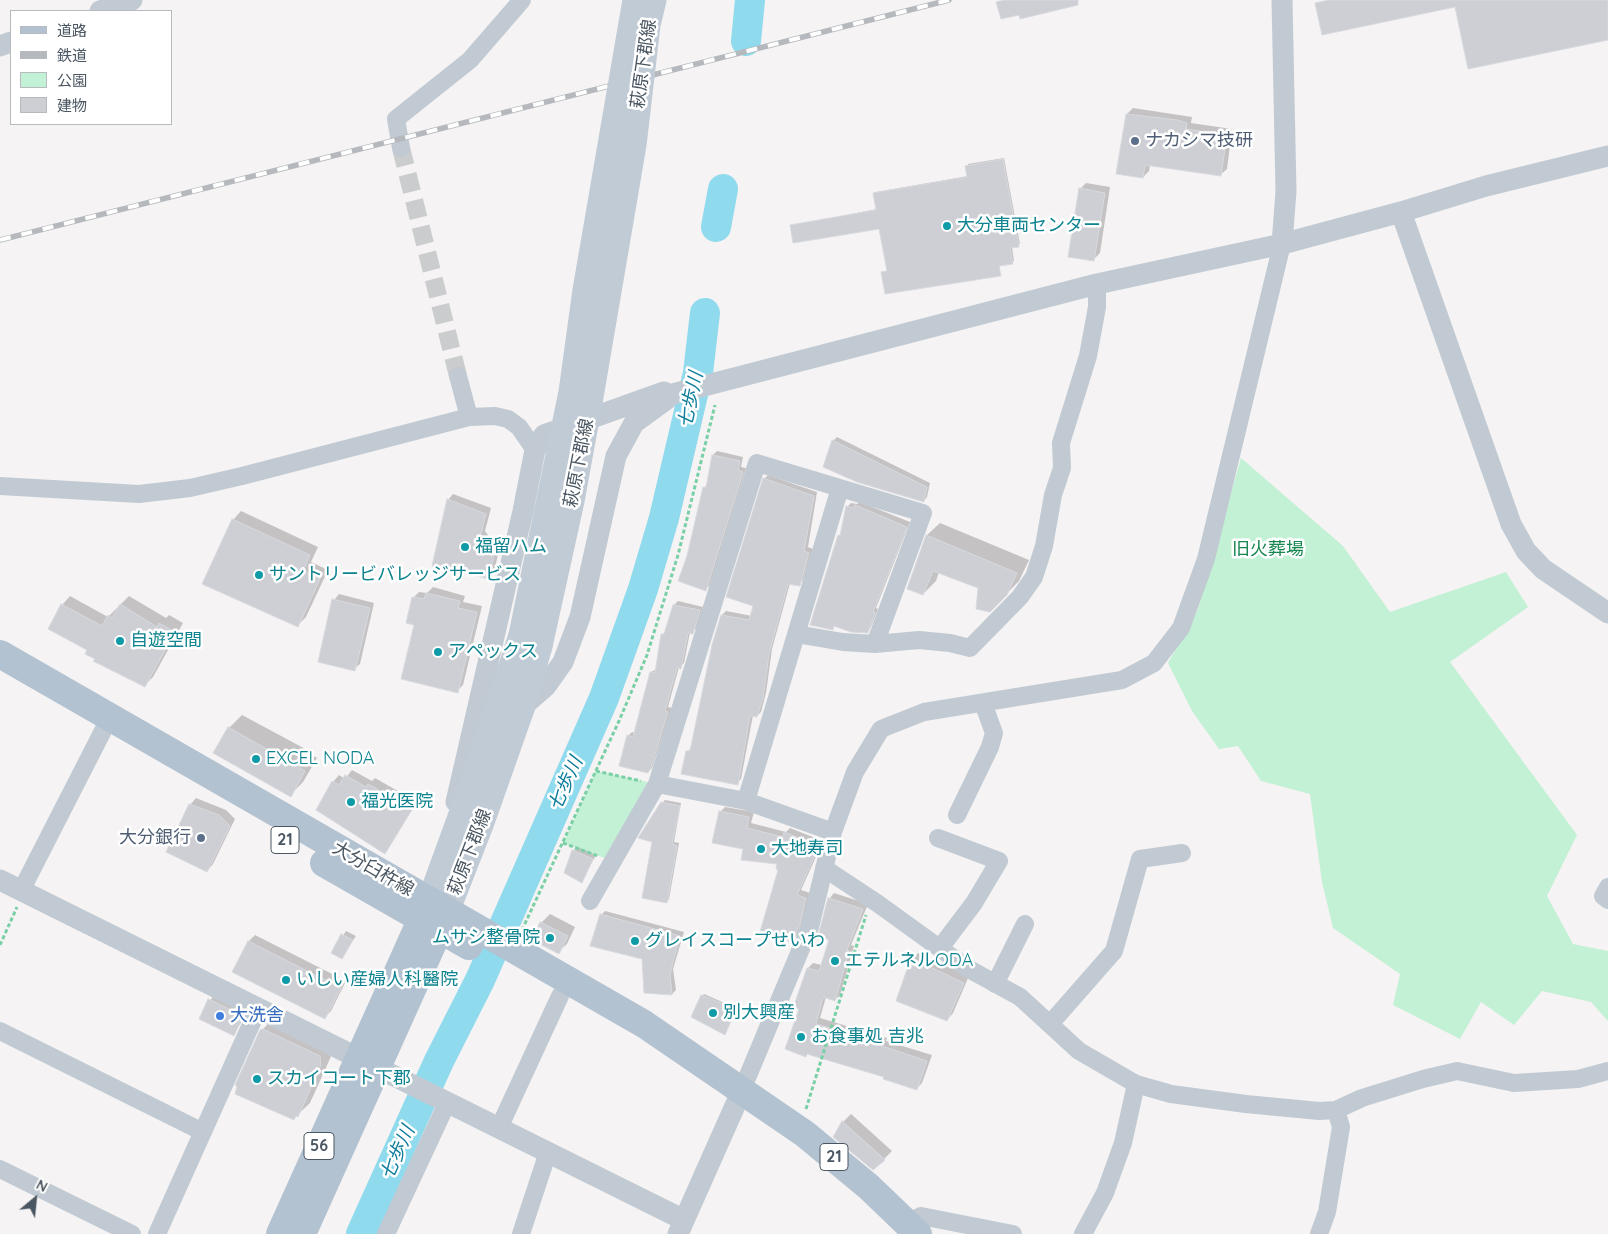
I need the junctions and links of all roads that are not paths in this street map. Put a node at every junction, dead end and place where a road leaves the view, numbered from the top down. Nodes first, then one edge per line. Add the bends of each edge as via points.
1 (132, 0) edge
2 (522, 0) edge
3 (635, 0) edge
4 (654, 0) edge
5 (1282, 0) edge
6 (103, 10) edge
7 (400, 148) tunnel mouth
8 (1608, 156) edge
9 (1401, 212) junction
10 (1282, 244) junction
11 (1097, 284) junction
12 (458, 376) tunnel mouth
13 (665, 396) junction
14 (469, 417) junction
15 (535, 450) junction
16 (0, 486) edge
17 (840, 488) junction
18 (1608, 613) edge
19 (796, 634) junction
20 (530, 641) junction
21 (875, 644) junction
22 (0, 654) edge
23 (0, 671) edge
24 (984, 702) junction
25 (523, 706) junction
26 (106, 724) junction
27 (657, 784) junction
28 (746, 801) junction
29 (957, 815) dead end
30 (460, 816) junction
31 (833, 832) junction
32 (938, 838) dead end
33 (1182, 853) dead end
34 (824, 868) junction
35 (0, 880) edge
36 (1608, 887) edge
37 (21, 891) junction
38 (1608, 900) edge
39 (590, 901) dead end
40 (434, 916) junction
41 (1025, 924) dead end
42 (940, 948) junction
43 (512, 951) junction
44 (995, 984) junction
45 (560, 996) junction
46 (258, 1009) junction
47 (1050, 1024) junction
48 (0, 1031) edge
49 (366, 1063) junction
50 (1608, 1071) edge
51 (1136, 1084) junction
52 (742, 1090) junction
53 (445, 1102) junction
54 (1336, 1110) junction
55 (499, 1128) junction
56 (203, 1132) junction
57 (548, 1152) junction
58 (0, 1169) edge
59 (681, 1227) edge
60 (912, 1228) edge
61 (132, 1234) edge
62 (157, 1234) edge
63 (280, 1234) edge
64 (302, 1234) edge
65 (386, 1234) edge
66 (521, 1234) edge
67 (1013, 1234) edge
68 (1083, 1234) edge
69 (1319, 1234) edge

1 - 6 street
2 - 7 street via 470,60 396,119
3 - 20 main road, 萩原下郡線, bridge
4 - 20 main road, 萩原下郡線, bridge via 648,24 634,145 572,501
5 - 10 street via 1286,191
8 - 9 street via 1486,186
9 - 10 street
9 - 18 street via 1511,524 1526,551 1543,569
10 - 11 street
10 - 24 street via 1206,558 1181,628 1154,663 1122,680
11 - 13 street
11 - 21 street via 1097,307 1088,356 1061,443 1062,468 1034,577 1020,598 970,648 919,640
12 - 14 street
13 - 15 street via 664,392 566,425 544,435
13 - 25 street via 666,399 634,423 616,456 580,617 563,662 546,686
14 - 15 street via 508,419 520,428
14 - 16 street via 190,488 139,494
15 - 30 street via 454,811
17 - 19 street
17 - 21 street via 922,513
17 - 27 street via 757,463
19 - 21 street
19 - 28 street
20 - 25 main road, 萩原下郡線
20 - 30 main road, 萩原下郡線
22 - 26 main road, 大分臼杵線 / 21
23 - 26 main road, 大分臼杵線 / 21
24 - 29 street via 994,733
24 - 31 street via 924,712 881,729 855,772
25 - 40 main road, 萩原下郡線 via 482,825
26 - 37 street
26 - 40 main road, 大分臼杵線 / 21
27 - 28 street
27 - 39 street
28 - 31 street
30 - 40 main road, 萩原下郡線
31 - 34 street
32 - 42 street via 999,861 974,903
33 - 47 street via 1140,859 1114,951
34 - 42 street
34 - 52 street via 810,927
35 - 37 street
36 - 38 street via 1603,896
37 - 46 street
40 - 43 main road, 大分臼杵線 / 21 via 473,938
40 - 49 main road, 56
41 - 44 street
42 - 44 street
43 - 45 main road, 大分臼杵線 / 21
43 - 52 main road, 大分臼杵線 / 21 via 644,1024
44 - 47 street via 1020,997
45 - 52 main road, 大分臼杵線 / 21
45 - 55 street
46 - 49 street
46 - 56 street
47 - 51 street via 1079,1051
48 - 56 street
49 - 53 street
49 - 63 main road, 56
49 - 64 main road, 56
50 - 54 street via 1578,1079 1514,1083 1457,1071 1362,1098
51 - 54 street via 1172,1094 1246,1104
51 - 68 street via 1123,1143 1104,1193
52 - 59 street
52 - 60 main road, 大分臼杵線 / 21 via 839,1162
53 - 55 street
53 - 65 street
54 - 69 street via 1341,1127 1327,1212
55 - 57 street
56 - 62 street
57 - 59 street
57 - 66 street
58 - 61 street
60 - 67 street via 921,1216

